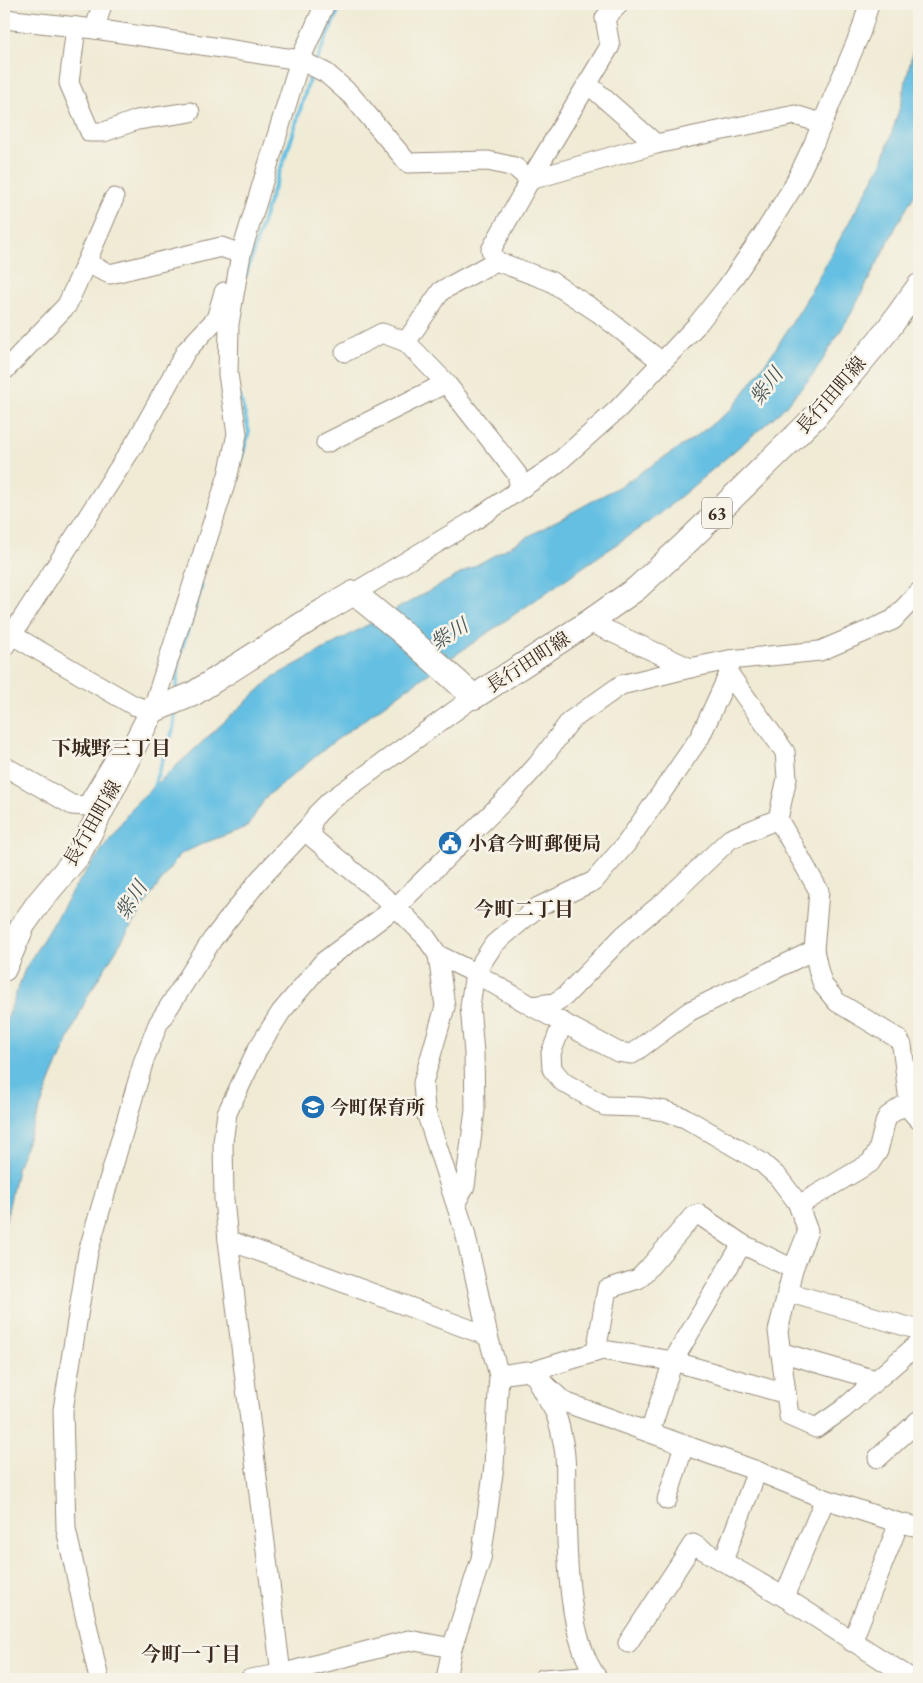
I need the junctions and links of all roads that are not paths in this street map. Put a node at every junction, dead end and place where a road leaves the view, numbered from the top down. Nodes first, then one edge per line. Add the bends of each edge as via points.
1 (102, 4) edge
2 (325, 4) edge
3 (619, 4) edge
4 (870, 4) edge
5 (4, 19) edge
6 (76, 27) junction
7 (95, 29) junction
8 (300, 60) junction
9 (588, 84) junction
10 (190, 112) dead end
11 (821, 122) junction
12 (656, 144) junction
13 (530, 180) junction
14 (114, 198) dead end
15 (240, 260) junction
16 (496, 260) junction
17 (86, 263) junction
18 (919, 286) edge
19 (406, 342) junction
20 (345, 352) dead end
21 (662, 362) junction
22 (5, 370) edge
23 (446, 383) junction
24 (326, 443) dead end
25 (520, 489) junction
26 (919, 592) edge
27 (359, 597) junction
28 (589, 622) junction
29 (8, 641) edge
30 (729, 667) junction
31 (690, 668) junction
32 (471, 694) junction
33 (152, 711) junction
34 (132, 752) junction
35 (4, 766) edge
36 (778, 819) junction
37 (311, 824) junction
38 (396, 907) junction
39 (814, 950) junction
40 (438, 956) junction
41 (4, 969) edge
42 (475, 973) junction
43 (532, 1006) junction
44 (563, 1022) junction
45 (908, 1102) junction
46 (919, 1120) edge
47 (456, 1202) junction
48 (799, 1205) junction
49 (228, 1240) junction
50 (742, 1244) junction
51 (793, 1269) junction
52 (788, 1292) junction
53 (919, 1330) edge
54 (488, 1336) junction
55 (919, 1343) edge
56 (596, 1352) junction
57 (780, 1352) junction
58 (672, 1361) junction
59 (499, 1375) junction
60 (537, 1377) junction
61 (876, 1380) junction
62 (786, 1394) junction
63 (916, 1429) edge
64 (650, 1432) junction
65 (684, 1444) junction
66 (878, 1458) dead end
67 (757, 1471) junction
68 (825, 1498) junction
69 (668, 1500) dead end
70 (899, 1523) junction
71 (919, 1526) edge
72 (724, 1561) junction
73 (784, 1597) junction
74 (852, 1642) junction
75 (628, 1643) dead end
76 (452, 1648) junction
77 (281, 1674) junction
78 (596, 1677) edge
79 (99, 1679) edge
80 (250, 1679) edge
81 (446, 1679) edge
82 (543, 1679) edge
83 (912, 1679) edge

1 - 7 street
2 - 8 street
3 - 9 street via 605,18 610,46
4 - 11 street
5 - 6 street
6 - 7 street
6 - 10 street via 69,83 90,132 104,132 136,120
7 - 8 street
8 - 13 street via 326,72 352,96 408,163 488,161 514,167
8 - 15 street
9 - 12 street
9 - 13 street
11 - 12 street via 795,115
11 - 21 street via 793,187 764,233 727,287
12 - 13 street
13 - 16 street via 491,250
14 - 17 street
15 - 17 street via 221,247 110,274
15 - 29 street via 228,278 216,319 186,351 137,440
15 - 33 street via 229,324 228,374 238,434 228,476
16 - 19 street via 441,291
16 - 21 street via 550,281 599,313
17 - 22 street via 67,305
18 - 28 main road, 長行田町線 / 63 via 886,332 814,418 636,589
19 - 20 street via 382,333
19 - 23 street
21 - 25 street via 618,409 554,466
23 - 24 street
23 - 25 street via 517,474
25 - 27 street
26 - 30 street via 893,620 820,650
27 - 32 main road, 長行田町線
27 - 33 main road via 323,610 193,694
28 - 31 street
28 - 32 main road, 長行田町線 / 63
29 - 33 street via 133,705
30 - 31 street
30 - 36 street via 785,752 787,778
30 - 42 street via 700,737 626,844 594,882 538,907 494,944
31 - 38 street via 621,685 570,721 512,793
32 - 37 street via 330,801
33 - 34 main road, 長行田町線
34 - 35 street via 123,746 87,806 72,805
34 - 41 main road, 長行田町線 via 76,857 23,925
36 - 39 street via 819,892
36 - 43 street via 730,839 624,935 565,996 554,1003
37 - 38 street via 313,838
37 - 79 street via 259,880 212,940 158,1024 144,1060 88,1252 64,1410 66,1529
38 - 40 street via 425,936
38 - 49 street via 323,962 281,1012 257,1050 227,1113 223,1142
39 - 44 street via 690,1011 632,1054 618,1052
39 - 45 street via 823,985 837,1002 897,1038 902,1045
40 - 42 street
40 - 47 street via 445,1007 423,1083 425,1109
42 - 43 street
42 - 47 street via 470,1006 474,1110 465,1186
43 - 44 street
44 - 48 street via 551,1053 552,1069 563,1082 605,1106 665,1110 684,1118 761,1162 778,1177
45 - 46 street
45 - 48 street via 888,1116 878,1151 870,1163
47 - 54 street
48 - 51 street via 808,1232
49 - 54 street
49 - 77 street
50 - 51 street
50 - 56 street via 698,1214 693,1216 638,1279 606,1289
50 - 58 street
51 - 52 street
52 - 53 street
52 - 57 street via 778,1331
54 - 59 street
55 - 61 street
56 - 58 street via 602,1350
56 - 60 street via 537,1370
57 - 61 street
57 - 62 street
58 - 62 street
58 - 64 street
59 - 60 street via 527,1371
59 - 76 street via 494,1466 481,1559
60 - 64 street via 564,1402
60 - 78 street via 556,1414 565,1450 567,1564 577,1633
61 - 62 street via 816,1428 789,1416
63 - 66 street
64 - 65 street
65 - 67 street
65 - 69 street
67 - 68 street
67 - 72 street
68 - 70 street
68 - 73 street
70 - 71 street
70 - 74 street
72 - 73 street
72 - 75 street via 693,1544
73 - 74 street
74 - 83 street
76 - 77 street via 409,1640
76 - 81 street
77 - 80 street
78 - 82 street

